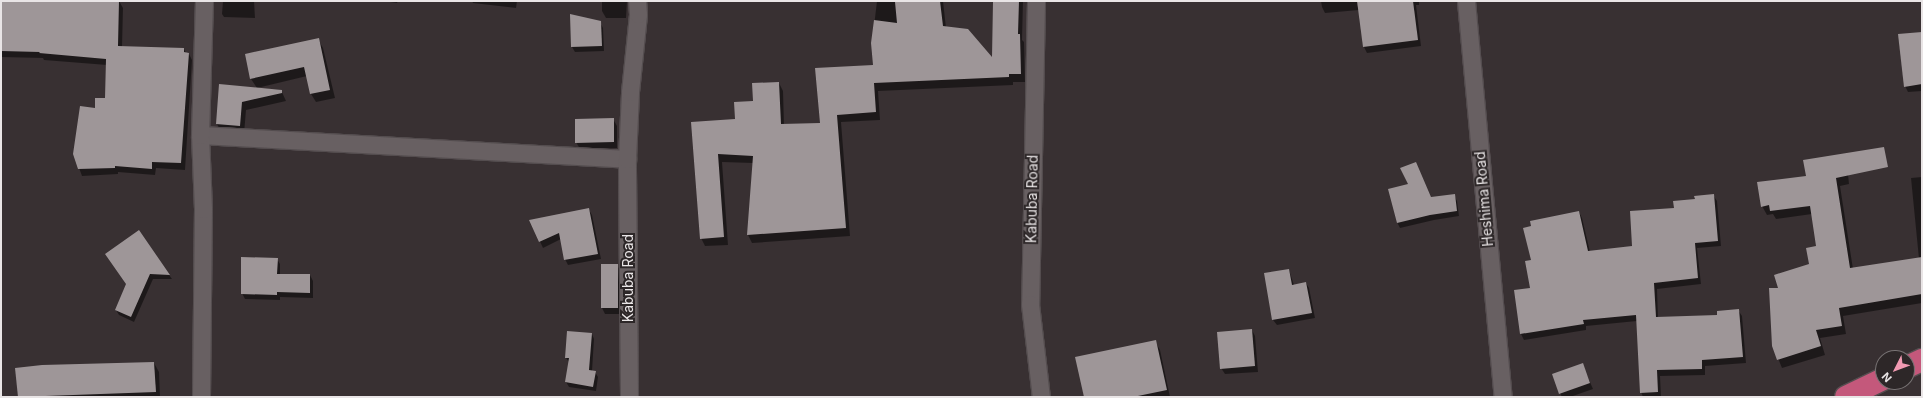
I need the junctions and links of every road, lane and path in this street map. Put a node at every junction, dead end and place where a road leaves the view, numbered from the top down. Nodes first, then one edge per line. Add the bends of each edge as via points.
1 (204, 1) edge
2 (650, 1) edge
3 (1036, 1) edge
4 (1466, 1) edge
5 (638, 7) edge
6 (200, 135) junction
7 (627, 159) junction
8 (1875, 383) edge
9 (201, 397) edge
10 (629, 397) edge
11 (1041, 397) edge
12 (1503, 397) edge
13 (1846, 397) edge

1 - 6 street
2 - 5 street
3 - 11 street, Kabuba Road via 1030,304
4 - 12 street, Heshima Road
5 - 7 street, Kabuba Road
6 - 7 street
6 - 9 street via 203,209
7 - 10 street, Kabuba Road
8 - 13 highway

